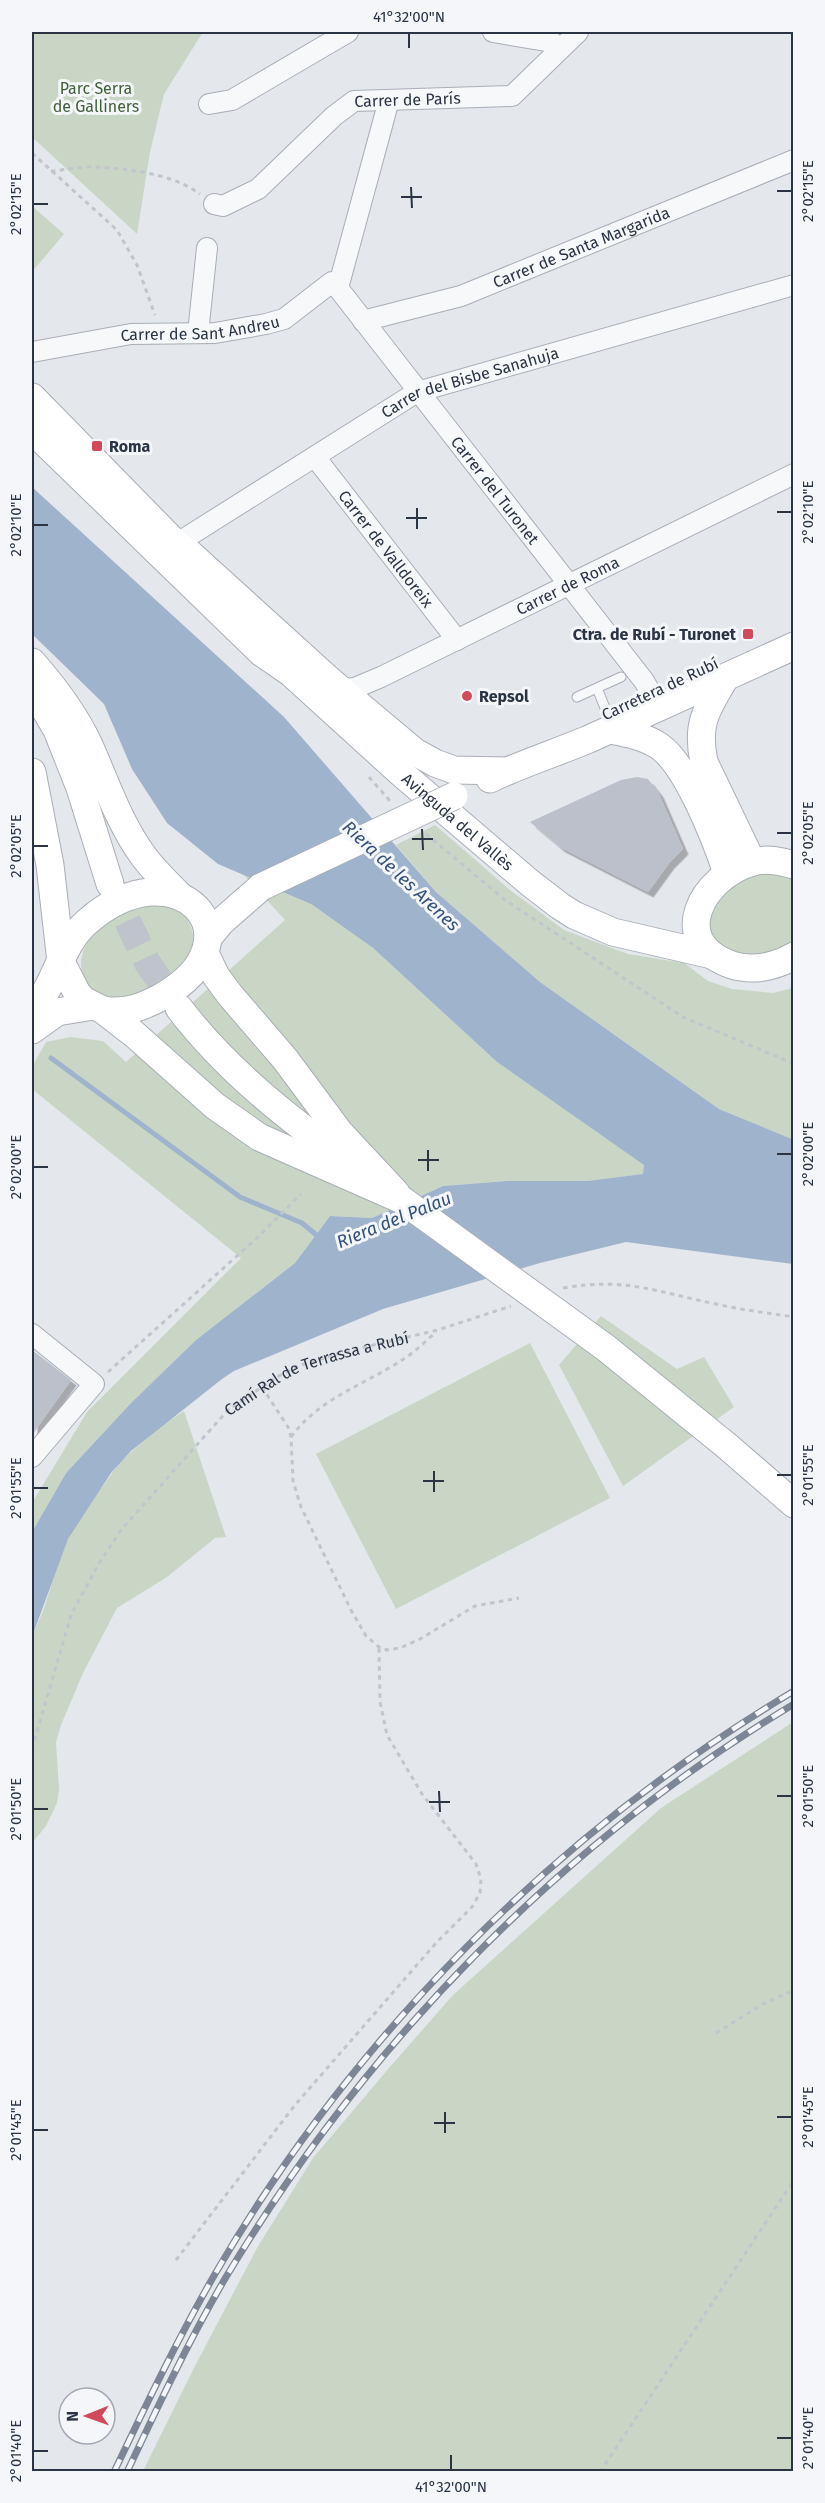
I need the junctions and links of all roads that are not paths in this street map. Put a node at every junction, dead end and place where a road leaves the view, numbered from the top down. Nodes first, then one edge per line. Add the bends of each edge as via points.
1 (348, 32) edge
2 (493, 32) edge
3 (578, 32) edge
4 (560, 49) junction
5 (389, 100) junction
6 (209, 104) dead end
7 (794, 160) edge
8 (214, 204) road end
9 (207, 248) dead end
10 (794, 285) edge
11 (338, 288) junction
12 (363, 321) junction
13 (198, 333) junction
14 (32, 352) edge
15 (417, 392) junction
16 (32, 397) edge
17 (32, 430) edge
18 (315, 457) junction
19 (794, 474) edge
20 (176, 544) junction
21 (569, 584) junction
22 (794, 626) edge
23 (457, 640) junction
24 (794, 646) edge
25 (32, 662) edge
26 (291, 674) junction
27 (621, 677) dead end
28 (725, 678) junction
29 (32, 687) edge
30 (597, 688) junction
31 (341, 689) junction
32 (651, 693) junction
33 (577, 697) dead end
34 (32, 714) edge
35 (604, 726) junction
36 (519, 766) junction
37 (32, 772) edge
38 (98, 853) junction
39 (752, 862) junction
40 (794, 865) edge
41 (727, 873) junction
42 (110, 884) tunnel mouth
43 (261, 887) junction
44 (184, 897) junction
45 (699, 908) junction
46 (645, 940) junction
47 (206, 945) junction
48 (712, 955) junction
49 (794, 956) edge
50 (65, 964) junction
51 (98, 1008) junction
52 (179, 1008) tunnel mouth
53 (32, 1011) edge
54 (32, 1030) edge
55 (330, 1149) junction
56 (402, 1200) junction
57 (32, 1334) edge
58 (32, 1458) edge
59 (794, 1504) edge

1 - 6 street via 232,100
2 - 4 street via 552,42
3 - 4 street, Carrer de París
4 - 5 street, Carrer de París via 512,96
5 - 8 street, Carrer de París via 354,101 258,189 223,206
5 - 11 street
7 - 12 street, Carrer de Santa Margarida via 461,296
9 - 13 street
10 - 15 street, Carrer del Bisbe Sanahuja
11 - 12 street, Carrer del Turonet
11 - 13 street, Carrer de Sant Andreu via 332,282 284,319
12 - 15 street, Carrer del Turonet
13 - 14 street, Carrer de Sant Andreu via 131,334
15 - 18 street, Carrer del Bisbe Sanahuja
15 - 21 street, Carrer del Turonet
16 - 20 main road, Avinguda del Vallès
17 - 26 main road, Avinguda del Vallès via 262,653
18 - 20 street, Carrer del Bisbe Sanahuja
18 - 23 street, Carrer de Valldoreix
19 - 21 street, Carrer de Roma
20 - 26 main road, Avinguda del Vallès via 185,561
20 - 31 main road, Avinguda del Vallès
21 - 23 street, Carrer de Roma
21 - 32 street, Carrer del Turonet
22 - 32 main road, Carretera de Rubí
23 - 31 street, Carrer de Roma via 356,688
24 - 28 main road, Carretera de Rubí
25 - 44 main road via 88,743 114,804 143,855
26 - 46 main road, Avinguda del Vallès via 410,781 560,906 613,932
27 - 30 lane
28 - 35 main road, Carretera de Rubí
28 - 39 main road via 702,721 701,750
29 - 38 main road via 80,788
30 - 33 lane
30 - 35 lane
31 - 36 main road, Avinguda del Vallès via 415,752 435,763 478,772
32 - 35 main road, Carretera de Rubí via 640,705
34 - 38 main road
35 - 36 main road, Carretera de Rubí via 575,729
35 - 41 main road via 651,742 673,760 695,798
36 - 43 main road, Carretera de Rubí, bridge
37 - 50 main road
38 - 42 main road
39 - 40 main road
39 - 41 main road
41 - 45 main road via 708,890
43 - 44 main road via 221,898
43 - 47 main road via 221,922
44 - 47 main road via 202,916
44 - 50 main road via 157,891 130,897 101,911 75,933
45 - 46 main road via 673,930
45 - 48 main road via 697,932
46 - 48 main road, Avinguda del Vallès
47 - 51 main road via 193,972 150,1003 123,1012
47 - 55 main road via 216,976 275,1046
48 - 49 main road, Avinguda del Vallès via 745,969 766,968
50 - 51 main road via 83,1000
50 - 53 main road
51 - 54 main road via 57,1011
51 - 55 main road via 236,1122 275,1145
52 - 55 main road via 246,1081
55 - 56 main road
55 - 56 main road
56 - 59 main road, bridge via 606,1348
57 - 58 street via 94,1384

